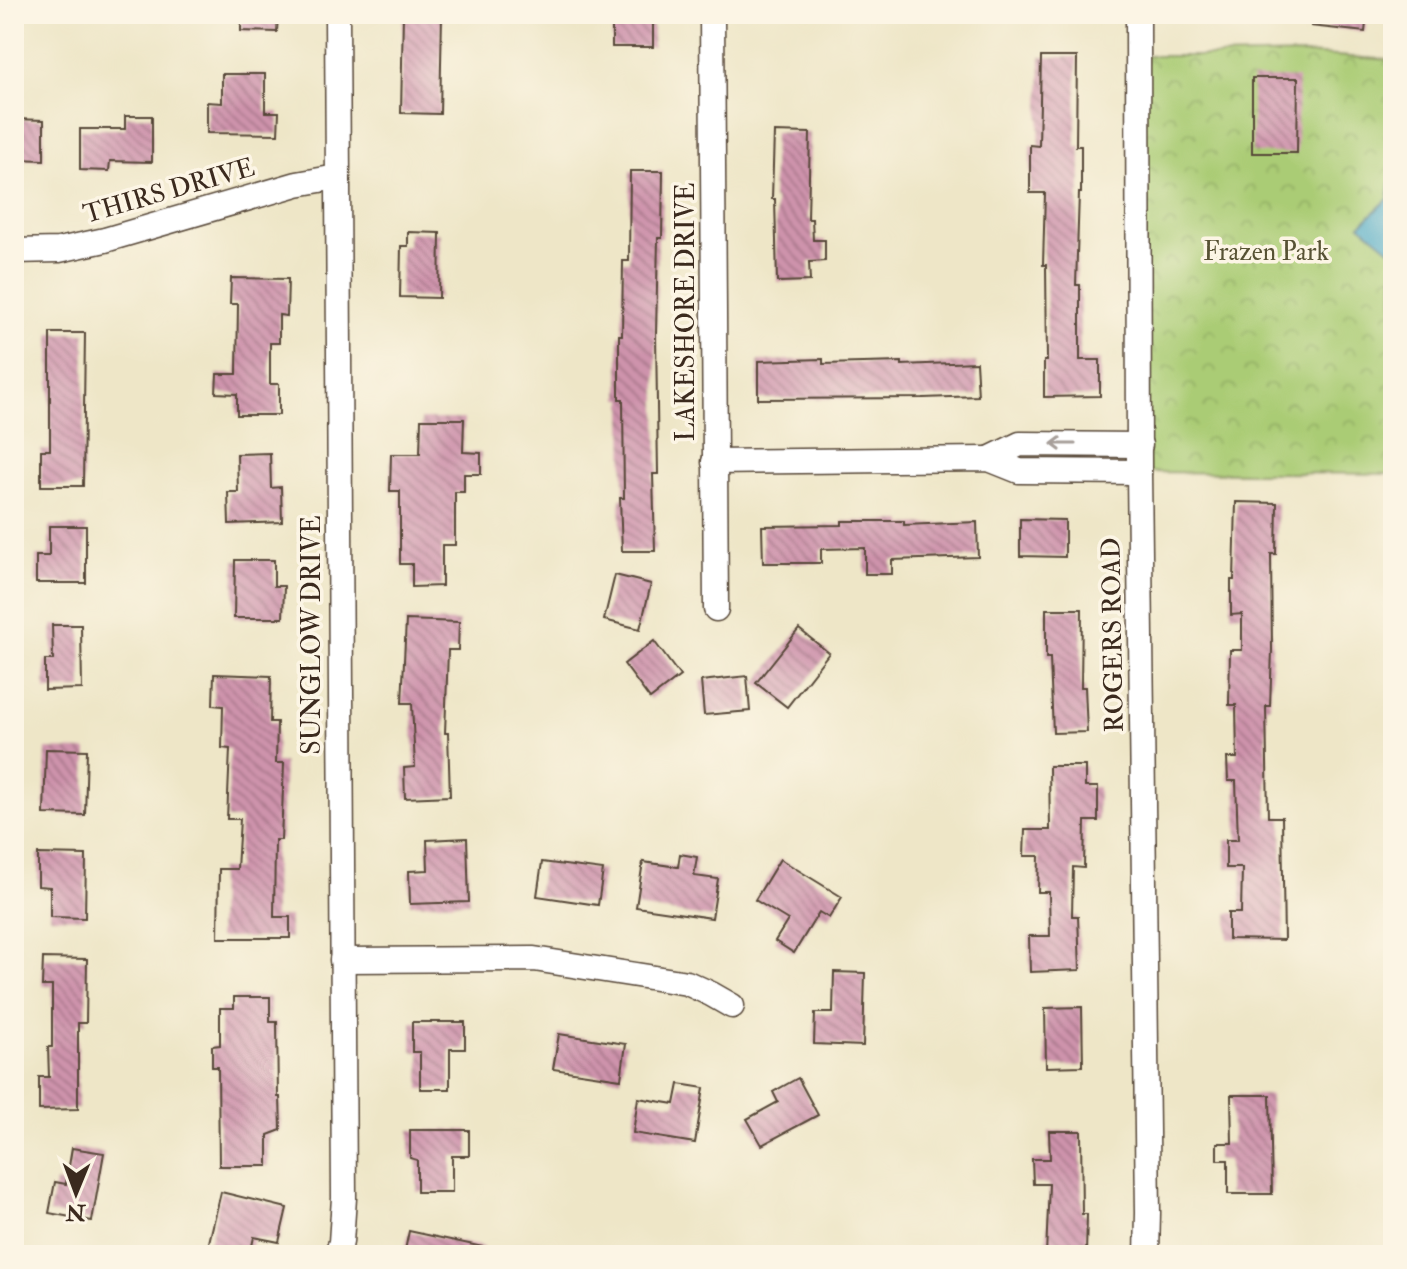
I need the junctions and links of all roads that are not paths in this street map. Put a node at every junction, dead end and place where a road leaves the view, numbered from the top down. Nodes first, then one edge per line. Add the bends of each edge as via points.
1 (337, 14) edge
2 (712, 14) edge
3 (1138, 14) edge
4 (337, 177) junction
5 (14, 251) edge
6 (1140, 445) junction
7 (989, 459) junction
8 (714, 462) junction
9 (1139, 472) junction
10 (716, 609) dead end
11 (342, 960) junction
12 (732, 1006) dead end
13 (337, 1255) edge
14 (1147, 1255) edge

1 - 4 street, SUNGLOW DRIVE
2 - 8 street, LAKESHORE DRIVE
3 - 6 street, ROGERS ROAD
4 - 5 street, THIRS DRIVE via 105,240 59,250
4 - 11 street, SUNGLOW DRIVE
6 -> 7 street via 1020,444
6 - 9 street, ROGERS ROAD
7 - 8 street
7 - 9 street via 1019,471
8 - 10 street, LAKESHORE DRIVE
9 - 14 street, ROGERS ROAD
11 - 12 street via 534,959 687,983
11 - 13 street, SUNGLOW DRIVE via 344,1198

